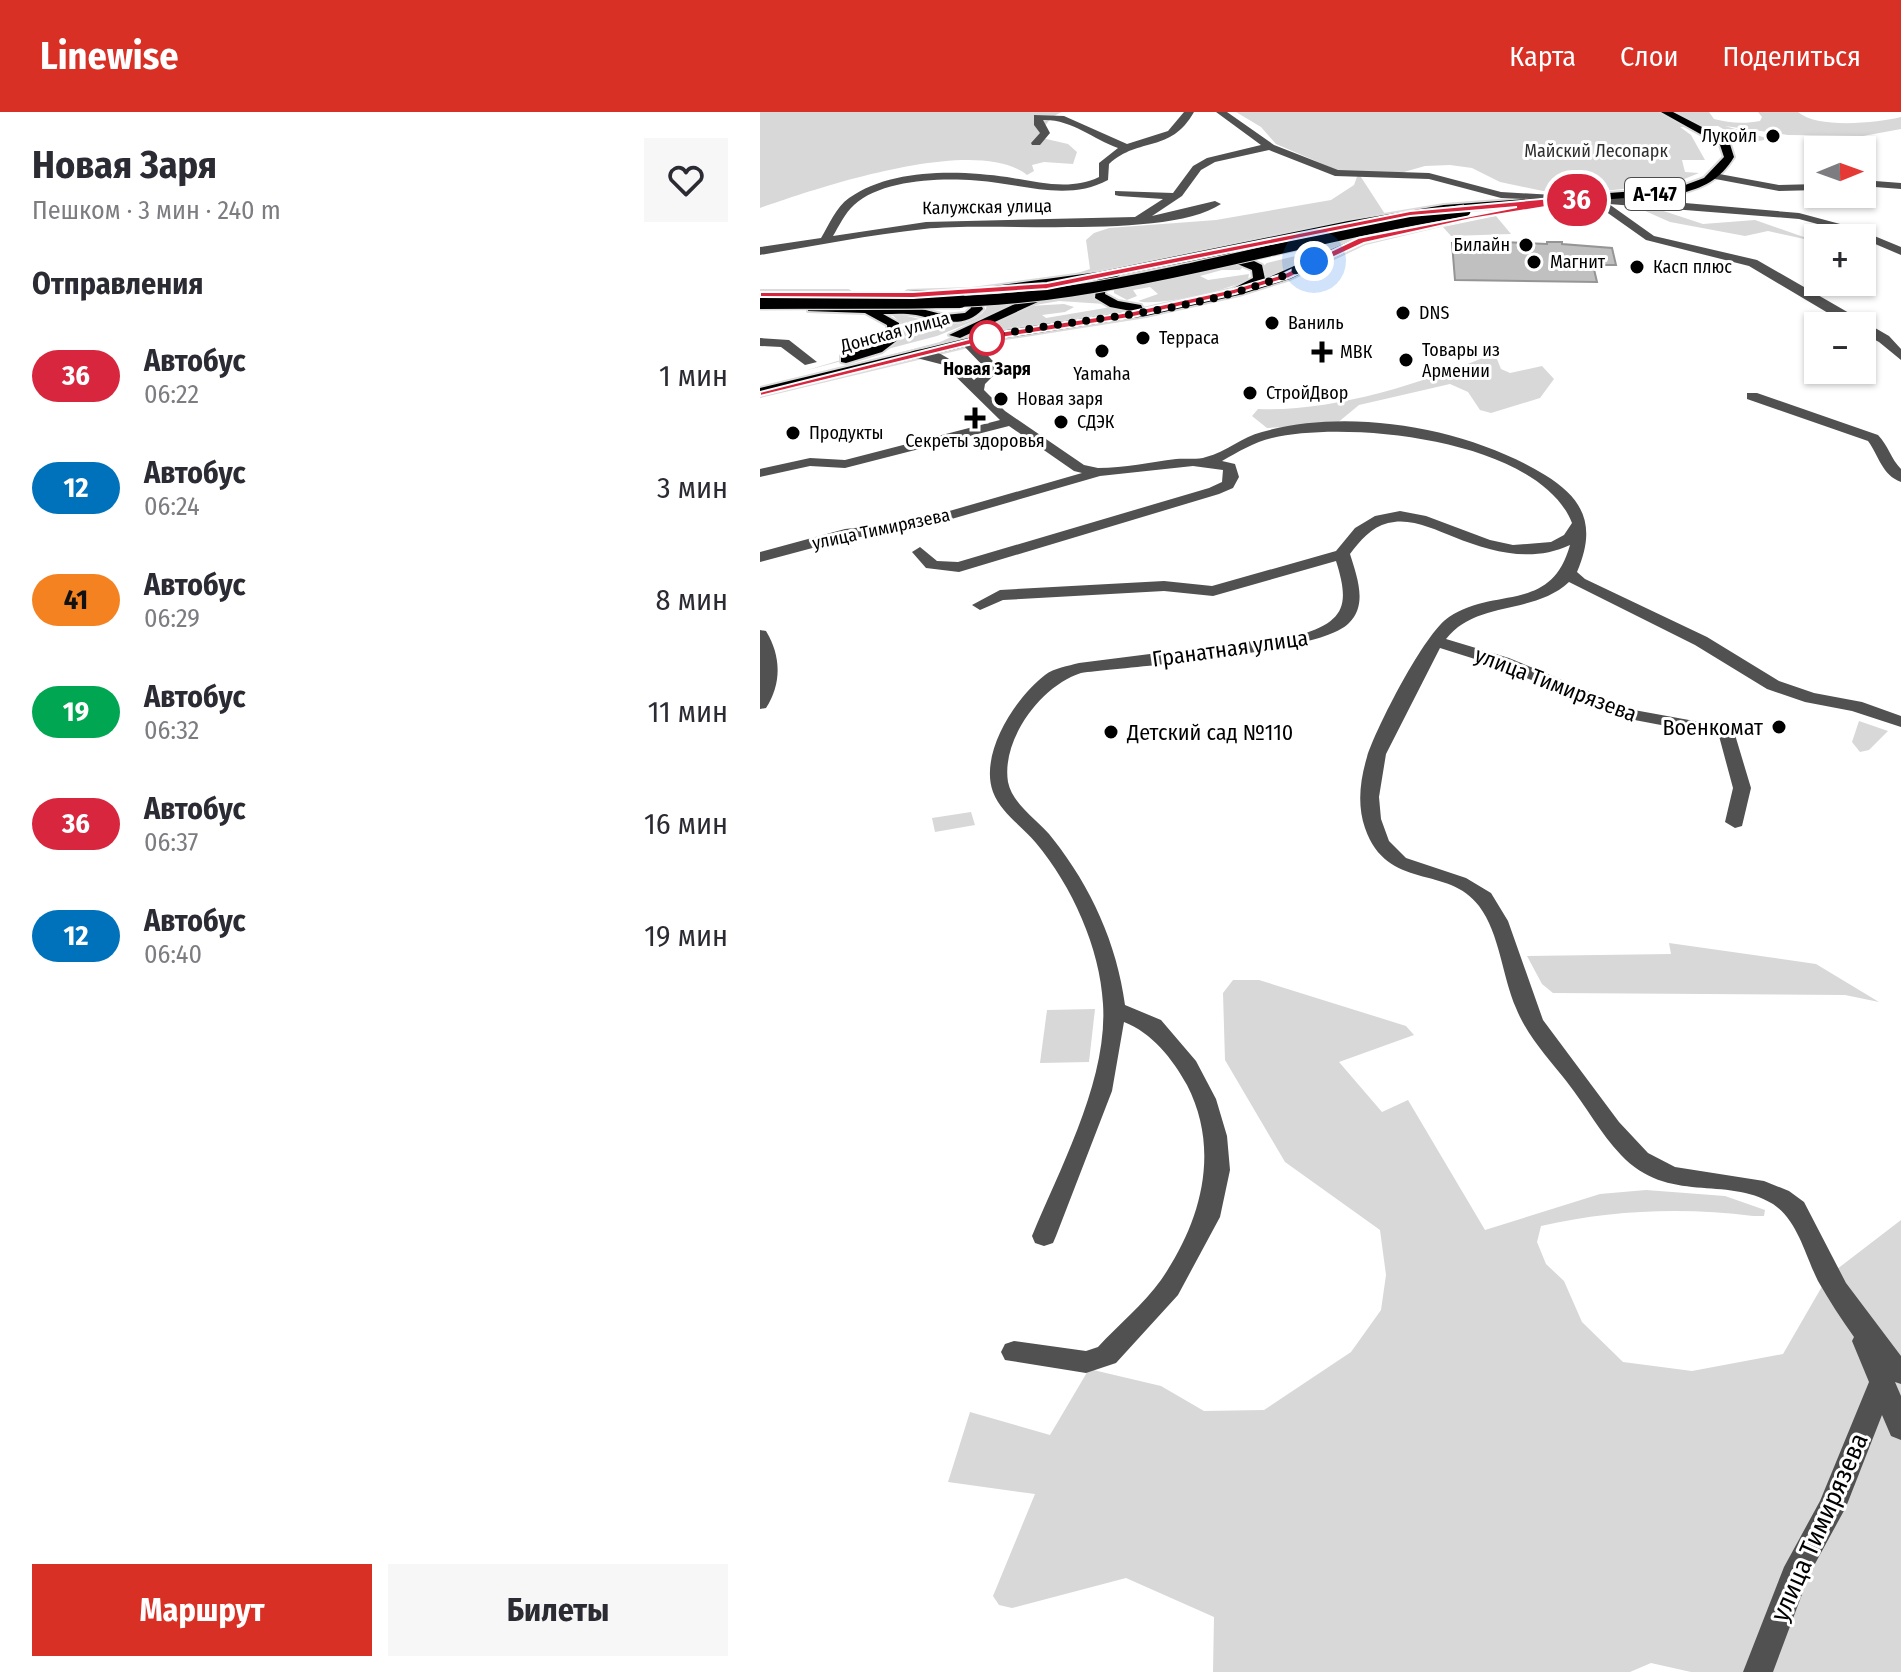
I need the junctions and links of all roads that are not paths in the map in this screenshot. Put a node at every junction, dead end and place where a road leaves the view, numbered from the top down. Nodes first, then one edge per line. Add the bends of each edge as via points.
1 (1189, 112) edge
2 (1221, 112) edge
3 (1666, 112) edge
4 (1036, 143) dead end
5 (1126, 147) junction
6 (1270, 147) junction
7 (1714, 176) junction
8 (1876, 184) edge
9 (1901, 186) edge
10 (1804, 187) edge
11 (1119, 193) dead end
12 (1174, 196) junction
13 (1594, 200) junction
14 (1557, 203) junction
15 (1215, 204) dead end
16 (1136, 221) junction
17 (825, 240) junction
18 (760, 251) edge
19 (1901, 251) edge
20 (1188, 258) junction
21 (1126, 271) junction
22 (1235, 292) junction
23 (937, 294) junction
24 (760, 295) edge
25 (760, 304) edge
26 (1171, 305) junction
27 (860, 309) junction
28 (1835, 312) edge
29 (1876, 335) edge
30 (760, 342) edge
31 (968, 342) junction
32 (912, 355) junction
33 (1901, 356) edge
34 (810, 362) dead end
35 (964, 376) junction
36 (985, 376) junction
37 (760, 384) edge
38 (760, 392) edge
39 (977, 393) junction
40 (1752, 396) dead end
41 (1010, 422) junction
42 (1206, 463) junction
43 (760, 473) edge
44 (1094, 474) junction
45 (1901, 478) edge
46 (1579, 521) junction
47 (920, 552) dead end
48 (1342, 554) junction
49 (760, 557) edge
50 (1569, 573) junction
51 (980, 605) dead end
52 (1436, 641) junction
53 (762, 642) edge
54 (760, 704) edge
55 (1901, 722) edge
56 (1735, 822) dead end
57 (1115, 1009) junction
58 (1044, 1236) dead end
59 (1014, 1352) dead end
60 (1891, 1377) edge
61 (1901, 1428) edge
62 (1758, 1672) edge

1 - 5 street via 1177,133
2 - 6 street
3 - 7 main road, А-147 via 1725,143 1729,157
4 - 5 street via 1045,133 1038,117 1051,114
5 - 17 street via 1109,156 1104,178 1092,185 962,177 879,186 843,209
6 - 12 street via 1211,160 1197,168
6 - 13 street via 1335,173 1429,176 1501,195
7 - 10 street
7 - 13 main road, А-147 via 1678,191
8 - 9 street
11 - 12 street
12 - 16 street
13 - 14 street
13 - 14 main road, Донская улица / А-147
13 - 19 street via 1799,216
13 - 20 main road, А-147 via 1410,213
13 - 25 main road, А-147, bridge via 1406,220 1026,297 919,304
13 - 28 street via 1650,238 1753,263
14 - 22 main road, Донская улица / А-147 via 1361,240 1278,279
15 - 16 street, Калужская улица
16 - 17 street, Калужская улица via 939,225
17 - 18 street, Калужская улица
20 - 21 main road, А-147
20 - 22 main road, А-147 via 1225,256 1254,265 1259,279
21 - 23 main road, А-147 via 1047,286
21 - 26 main road, А-147 via 1100,283 1097,291 1102,298 1131,308
21 - 37 main road, Донская улица / А-147 via 1045,294 966,331 912,349
22 - 26 main road, Донская улица / А-147
23 - 24 main road, А-147
23 - 27 main road, А-147 via 970,298 977,309 969,316 945,319 914,311
25 - 27 main road, А-147
26 - 31 main road, Донская улица / А-147
27 - 37 main road, А-147 via 888,320 896,327 894,336 858,356
29 - 33 street
30 - 34 street via 784,343
31 - 32 main road, Донская улица / А-147
31 - 36 street via 992,366
32 - 35 street via 942,358
32 - 38 main road, Донская улица / А-147
35 - 36 street
35 - 39 street
36 - 39 street
39 - 41 street
40 - 45 street via 1873,438
41 - 43 street via 845,464 810,462
41 - 44 street
42 - 44 street, улица Тимирязева
42 - 46 street, улица Тимирязева via 1269,434 1369,427 1414,432 1476,447 1513,463 1556,490
42 - 47 street via 1230,467 1228,485 959,567 932,565
44 - 49 street, улица Тимирязева via 912,526 845,534
46 - 48 street via 1566,543 1523,550 1487,544 1429,521 1387,518 1368,523
46 - 50 street via 1581,536
48 - 51 street via 1213,591 1164,586 1000,595
48 - 57 street, Гранатная улица via 1354,597 1349,616 1330,632 1079,668 1052,679 1016,718 1002,758 1003,795 1048,844 1086,908 1104,952
50 - 52 street, улица Тимирязева via 1540,594 1452,621
50 - 55 street via 1773,685
52 - 56 street, улица Тимирязева via 1630,714 1727,732 1742,788
52 - 60 street, улица Тимирязева via 1374,763 1368,791 1379,843 1390,856 1467,885 1484,898 1538,1029 1600,1113 1646,1164 1660,1172 1754,1188 1780,1197 1796,1210 1817,1256
53 - 54 street via 770,657 770,681
57 - 58 street, Гранатная улица via 1104,1079
57 - 59 street via 1153,1025 1188,1067 1205,1099 1218,1170 1208,1217 1169,1288 1107,1355 1086,1362
60 - 61 street, улица Тимирязева
60 - 62 street, улица Тимирязева via 1832,1507 1798,1567

